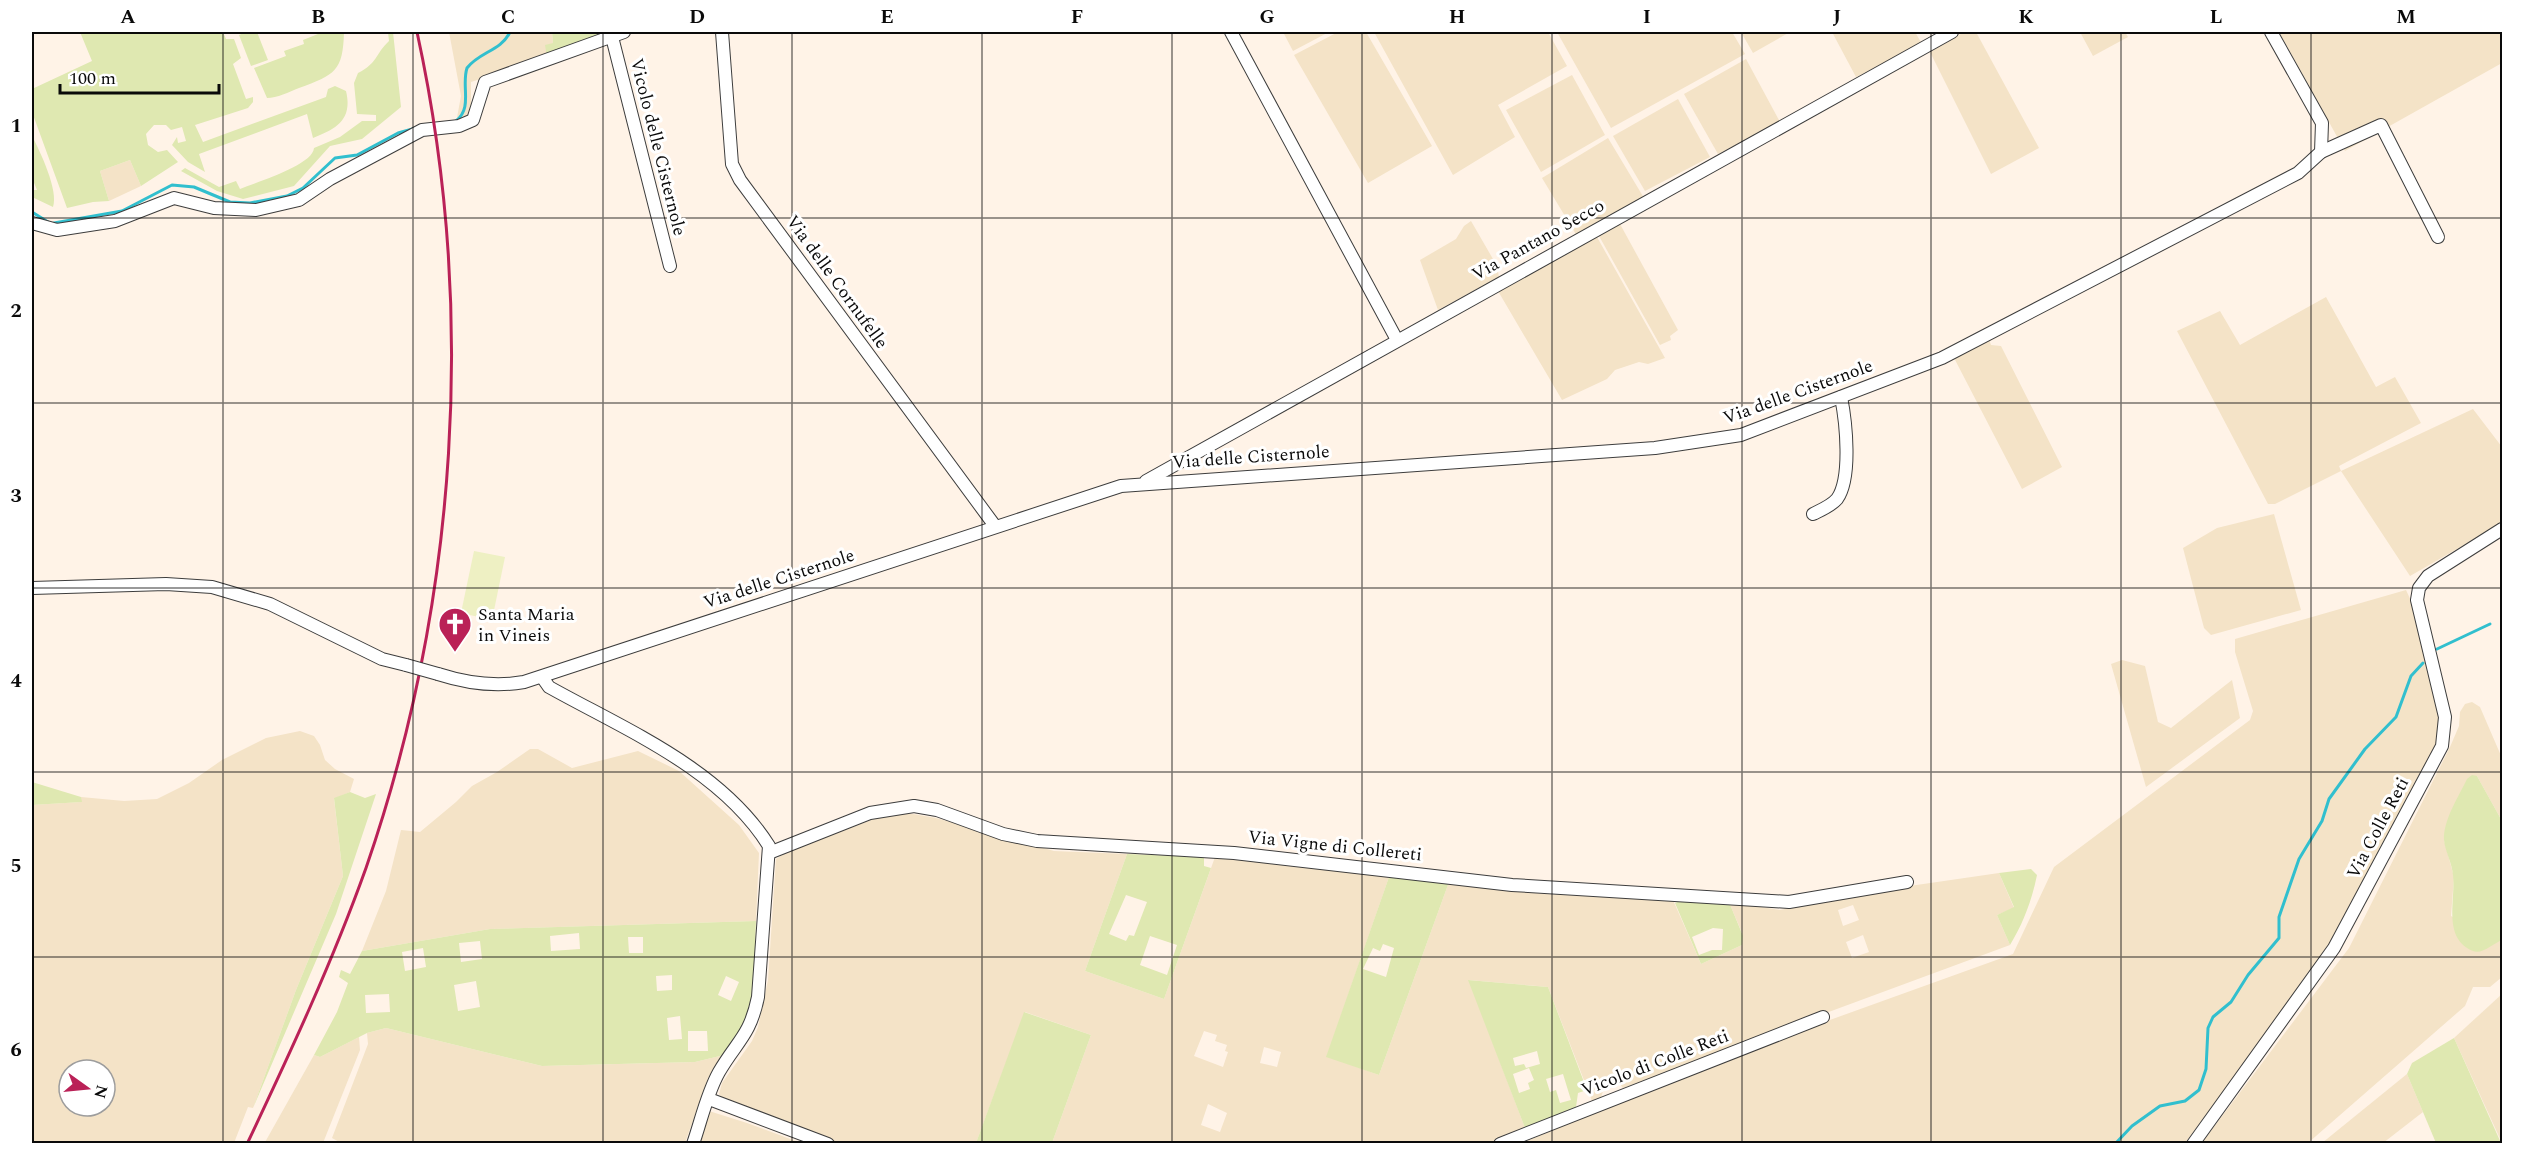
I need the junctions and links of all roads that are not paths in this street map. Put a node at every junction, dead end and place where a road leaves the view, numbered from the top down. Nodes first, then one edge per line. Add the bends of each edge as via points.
1 (722, 32) edge
2 (1231, 32) edge
3 (1952, 32) edge
4 (2271, 32) edge
5 (618, 34) edge
6 (2321, 152) junction
7 (32, 223) edge
8 (2438, 237) dead end
9 (670, 266) dead end
10 (1397, 340) junction
11 (1841, 397) junction
12 (1143, 483) junction
13 (1813, 514) dead end
14 (995, 526) junction
15 (2502, 529) edge
16 (32, 588) edge
17 (542, 677) junction
18 (770, 853) junction
19 (1907, 882) dead end
20 (1823, 1017) dead end
21 (709, 1099) junction
22 (693, 1143) edge
23 (828, 1143) edge
24 (1500, 1143) edge
25 (2193, 1143) edge

1 - 14 street, Via delle Cornufelle via 732,164 740,180
2 - 10 street
3 - 10 street, Via Pantano Secco
4 - 6 street via 2322,123
5 - 7 street, Vicolo delle Cisternole via 485,82 473,120 459,126 422,130 299,200 256,210 214,208 174,198 115,221 57,230
5 - 9 street, Vicolo delle Cisternole
6 - 8 street, Via delle Cisternole via 2381,124
6 - 11 street, Via delle Cisternole via 2298,173 1942,358
10 - 12 street, Via Pantano Secco
11 - 12 street, Via delle Cisternole via 1741,435 1655,448
11 - 13 street via 1847,453 1840,490 1836,501
12 - 14 street, Via delle Cisternole via 1121,486
14 - 17 street, Via delle Cisternole
15 - 25 street, Via Colle Reti via 2420,584 2418,605 2445,722 2442,746 2331,954
16 - 17 street, Via delle Cisternole, bridge via 166,584 212,587 270,604 382,659 473,683 506,685
17 - 18 street via 549,687 690,766 760,832
18 - 19 street, Via Vigne di Collereti via 870,813 914,806 1037,841 1234,853 1524,886 1789,902
18 - 21 street via 754,1017 719,1073
20 - 24 street, Vicolo di Colle Reti
21 - 22 street
21 - 23 street

